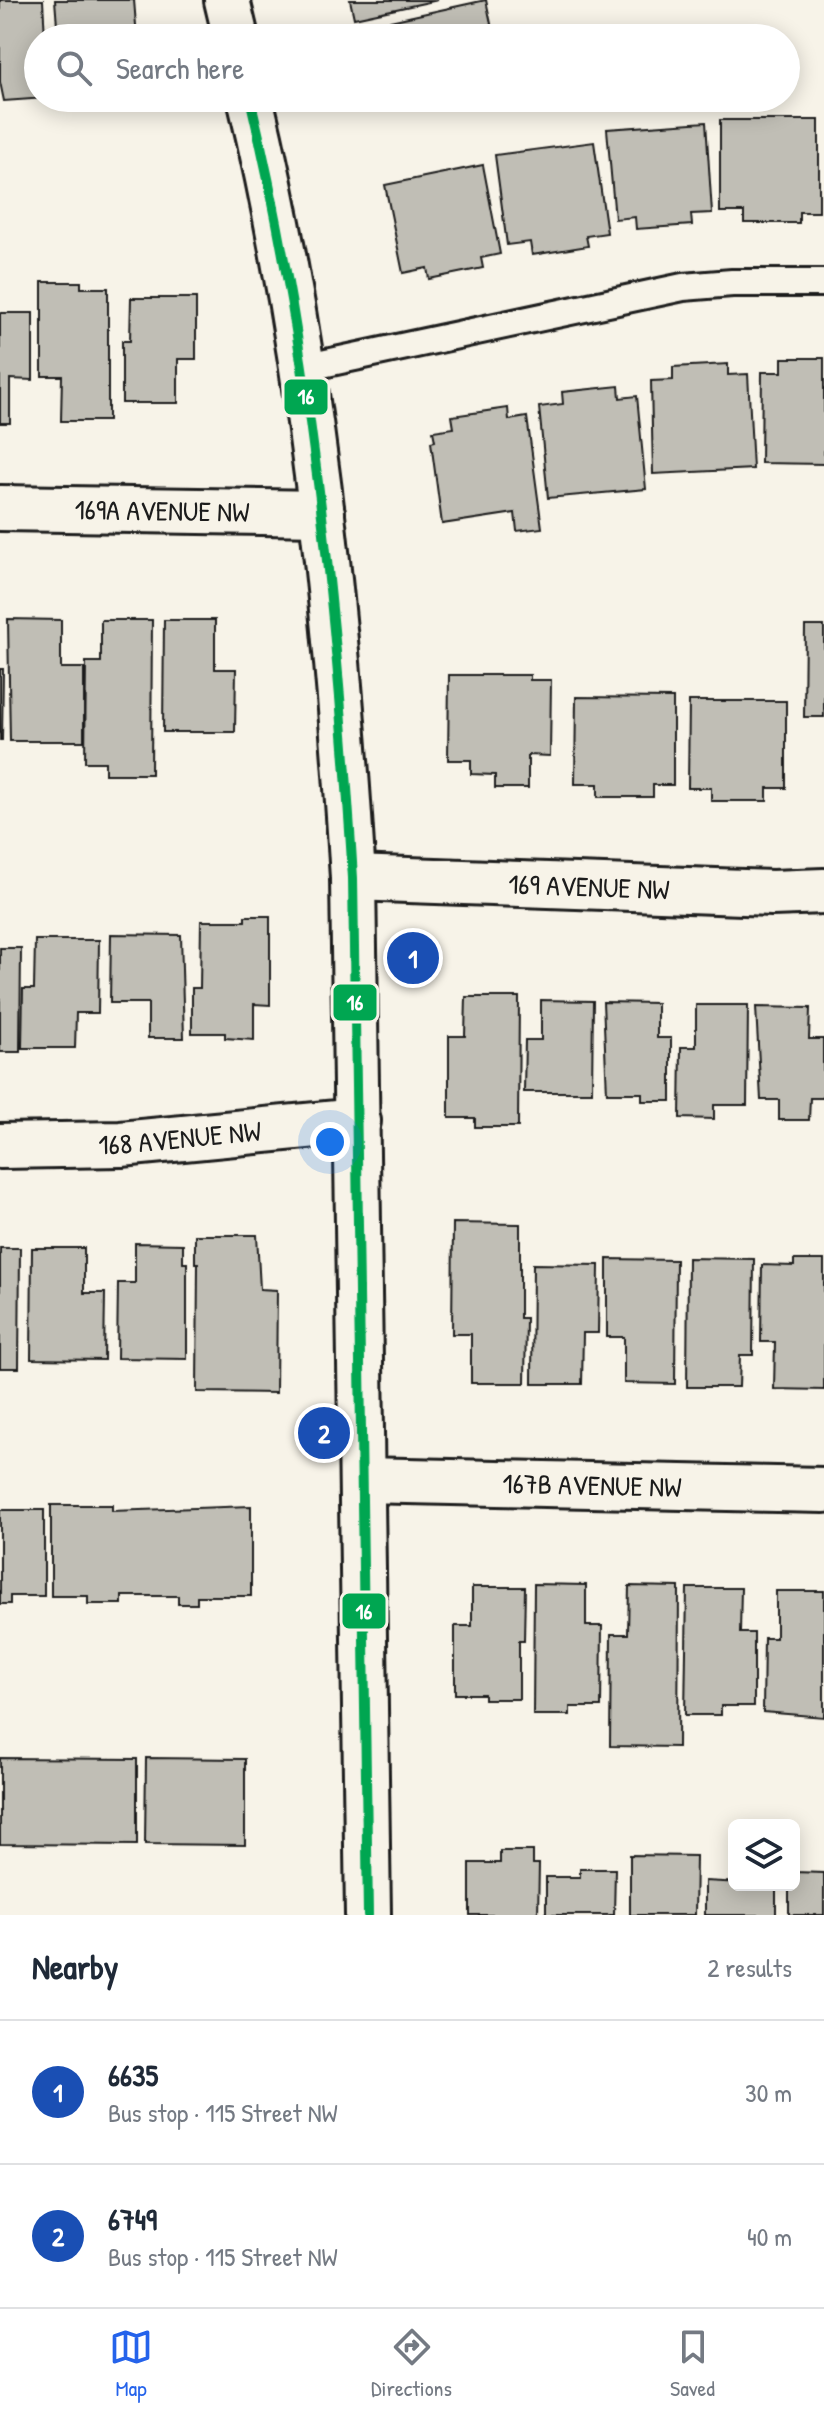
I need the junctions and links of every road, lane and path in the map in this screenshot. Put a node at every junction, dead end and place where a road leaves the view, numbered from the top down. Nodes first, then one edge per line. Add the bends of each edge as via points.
1 (227, 0) edge
2 (233, 24) edge
3 (253, 112) edge
4 (824, 283) edge
5 (303, 368) junction
6 (0, 508) edge
7 (322, 513) junction
8 (353, 878) junction
9 (824, 891) edge
10 (358, 1121) junction
11 (0, 1146) edge
12 (362, 1480) junction
13 (824, 1490) edge
14 (368, 1915) edge

1 - 2 street
3 - 5 street
4 - 5 lane via 683,287
5 - 7 street
6 - 7 street, 169A AVENUE NW
7 - 8 street
8 - 9 street, 169 AVENUE NW
8 - 10 street
10 - 11 street, 168 AVENUE NW via 121,1144
10 - 12 street
12 - 13 street, 167B AVENUE NW
12 - 14 street

